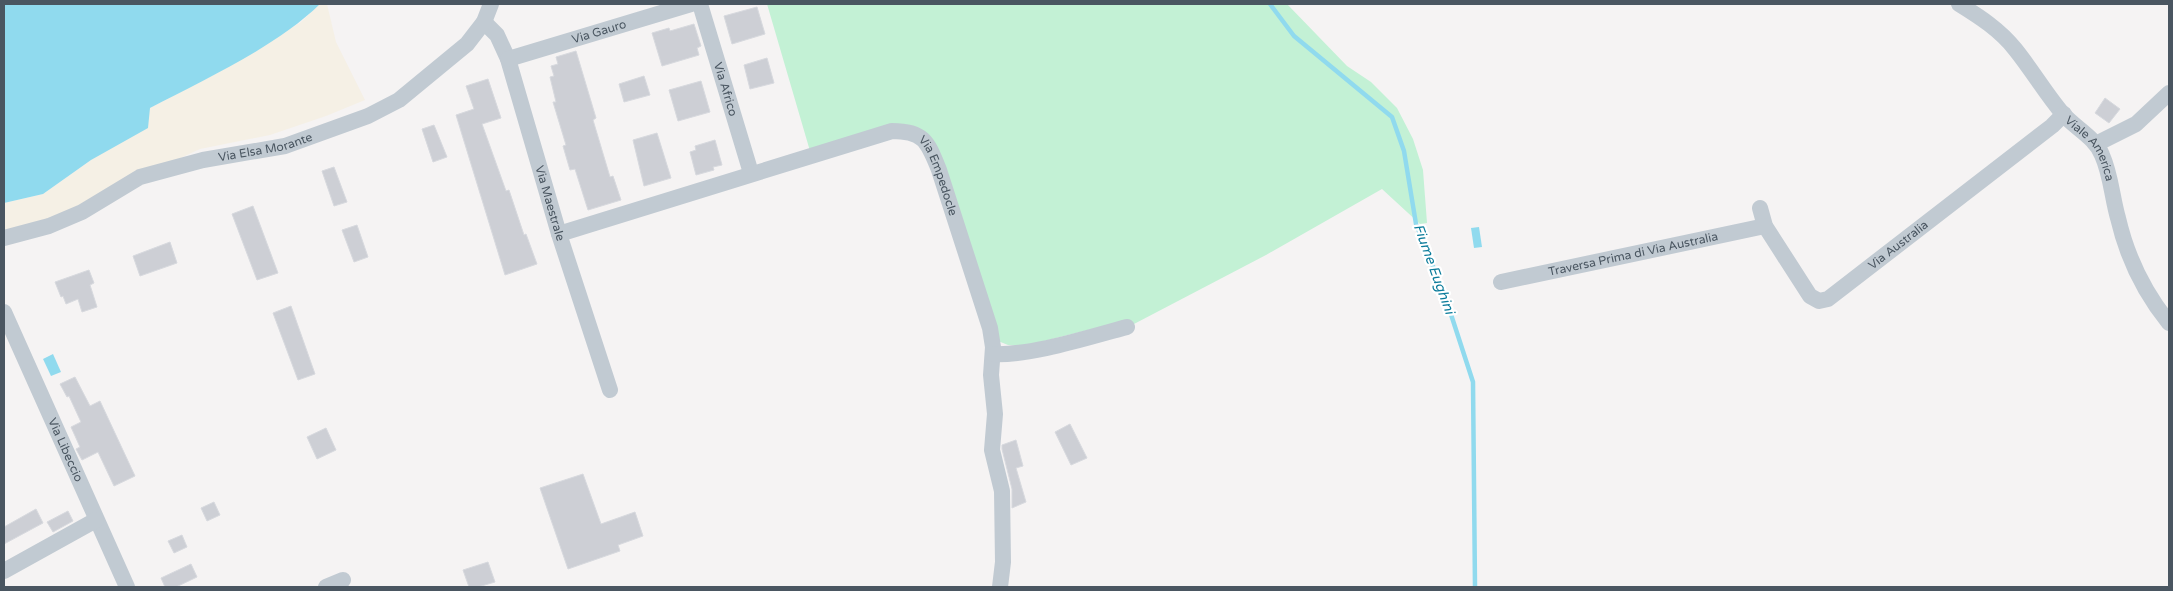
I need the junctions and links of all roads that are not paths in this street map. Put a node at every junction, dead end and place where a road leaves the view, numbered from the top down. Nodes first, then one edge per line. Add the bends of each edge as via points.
1 (491, 4) edge
2 (691, 4) edge
3 (700, 4) edge
4 (1960, 4) edge
5 (484, 22) junction
6 (508, 59) junction
7 (2169, 93) edge
8 (2064, 114) junction
9 (2096, 144) junction
10 (751, 173) junction
11 (1760, 208) dead end
12 (1764, 226) junction
13 (558, 234) junction
14 (4, 238) edge
15 (1501, 282) dead end
16 (4, 312) edge
17 (2169, 323) edge
18 (1127, 327) dead end
19 (993, 354) junction
20 (610, 390) dead end
21 (96, 520) junction
22 (4, 571) edge
23 (343, 580) dead end
24 (127, 587) edge
25 (326, 587) edge
26 (1000, 587) edge

1 - 5 street, Via Elsa Morante
2 - 6 street, Via Gauro
3 - 10 street, Via Africo
4 - 8 street, Viale America via 1995,28 2015,49
5 - 6 street, Via Maestrale via 497,35
5 - 14 street, Via Elsa Morante via 466,44 399,100 368,116 285,146 203,160 140,177 82,212 49,226
6 - 13 street, Via Maestrale
7 - 9 street via 2136,124
8 - 9 street, Viale America
8 - 12 street, Via Australia via 1828,298 1819,301 1810,296
9 - 17 street, Viale America via 2102,154 2118,218 2140,281
10 - 13 street, Via Empedocle
10 - 19 street, Via Empedocle via 892,132 909,131 920,137 932,152 939,170 990,328
11 - 12 street, Via Australia
12 - 15 street, Traversa Prima di Via Australia
13 - 20 street, Via Maestrale
16 - 21 street, Via Libeccio
18 - 19 street via 1077,341 1007,355
19 - 26 street, Via Empedocle via 991,375 995,414 992,450 1002,491
21 - 22 street
21 - 24 street, Via Libeccio
23 - 25 street

